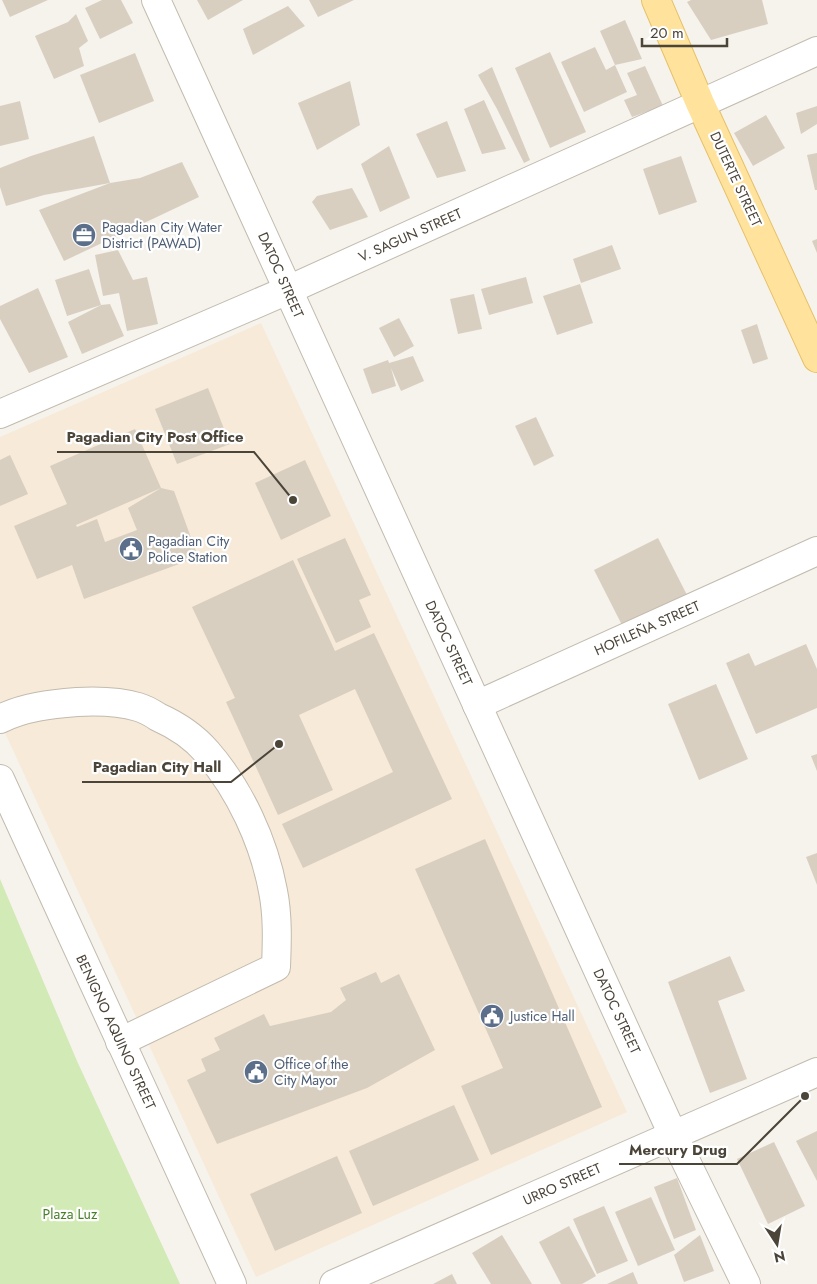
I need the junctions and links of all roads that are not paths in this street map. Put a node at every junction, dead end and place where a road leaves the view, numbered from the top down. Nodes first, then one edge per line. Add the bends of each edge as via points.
1 (156, 0) edge
2 (656, 0) edge
3 (817, 51) edge
4 (700, 103) junction
5 (288, 290) junction
6 (817, 358) edge
7 (0, 414) edge
8 (817, 551) edge
9 (477, 705) junction
10 (0, 719) edge
11 (0, 779) edge
12 (120, 1042) junction
13 (817, 1072) edge
14 (673, 1135) junction
15 (232, 1284) edge
16 (334, 1284) edge
17 (746, 1284) edge

1 - 5 street, DATOC STREET
2 - 4 main road, DUTERTE STREET
3 - 4 street, V. SAGUN STREET
4 - 5 street, V. SAGUN STREET
4 - 6 main road, DUTERTE STREET
5 - 7 street, V. SAGUN STREET
5 - 9 street, DATOC STREET
8 - 9 street, HOFILEÑA STREET
9 - 14 street, DATOC STREET
10 - 12 street via 50,704 101,701 138,707 169,722 206,751 228,780 262,850 273,891 276,967
11 - 12 street, BENIGNO AQUINO STREET
12 - 15 street, BENIGNO AQUINO STREET
13 - 14 street, URRO STREET
14 - 16 street, URRO STREET
14 - 17 street, DATOC STREET

